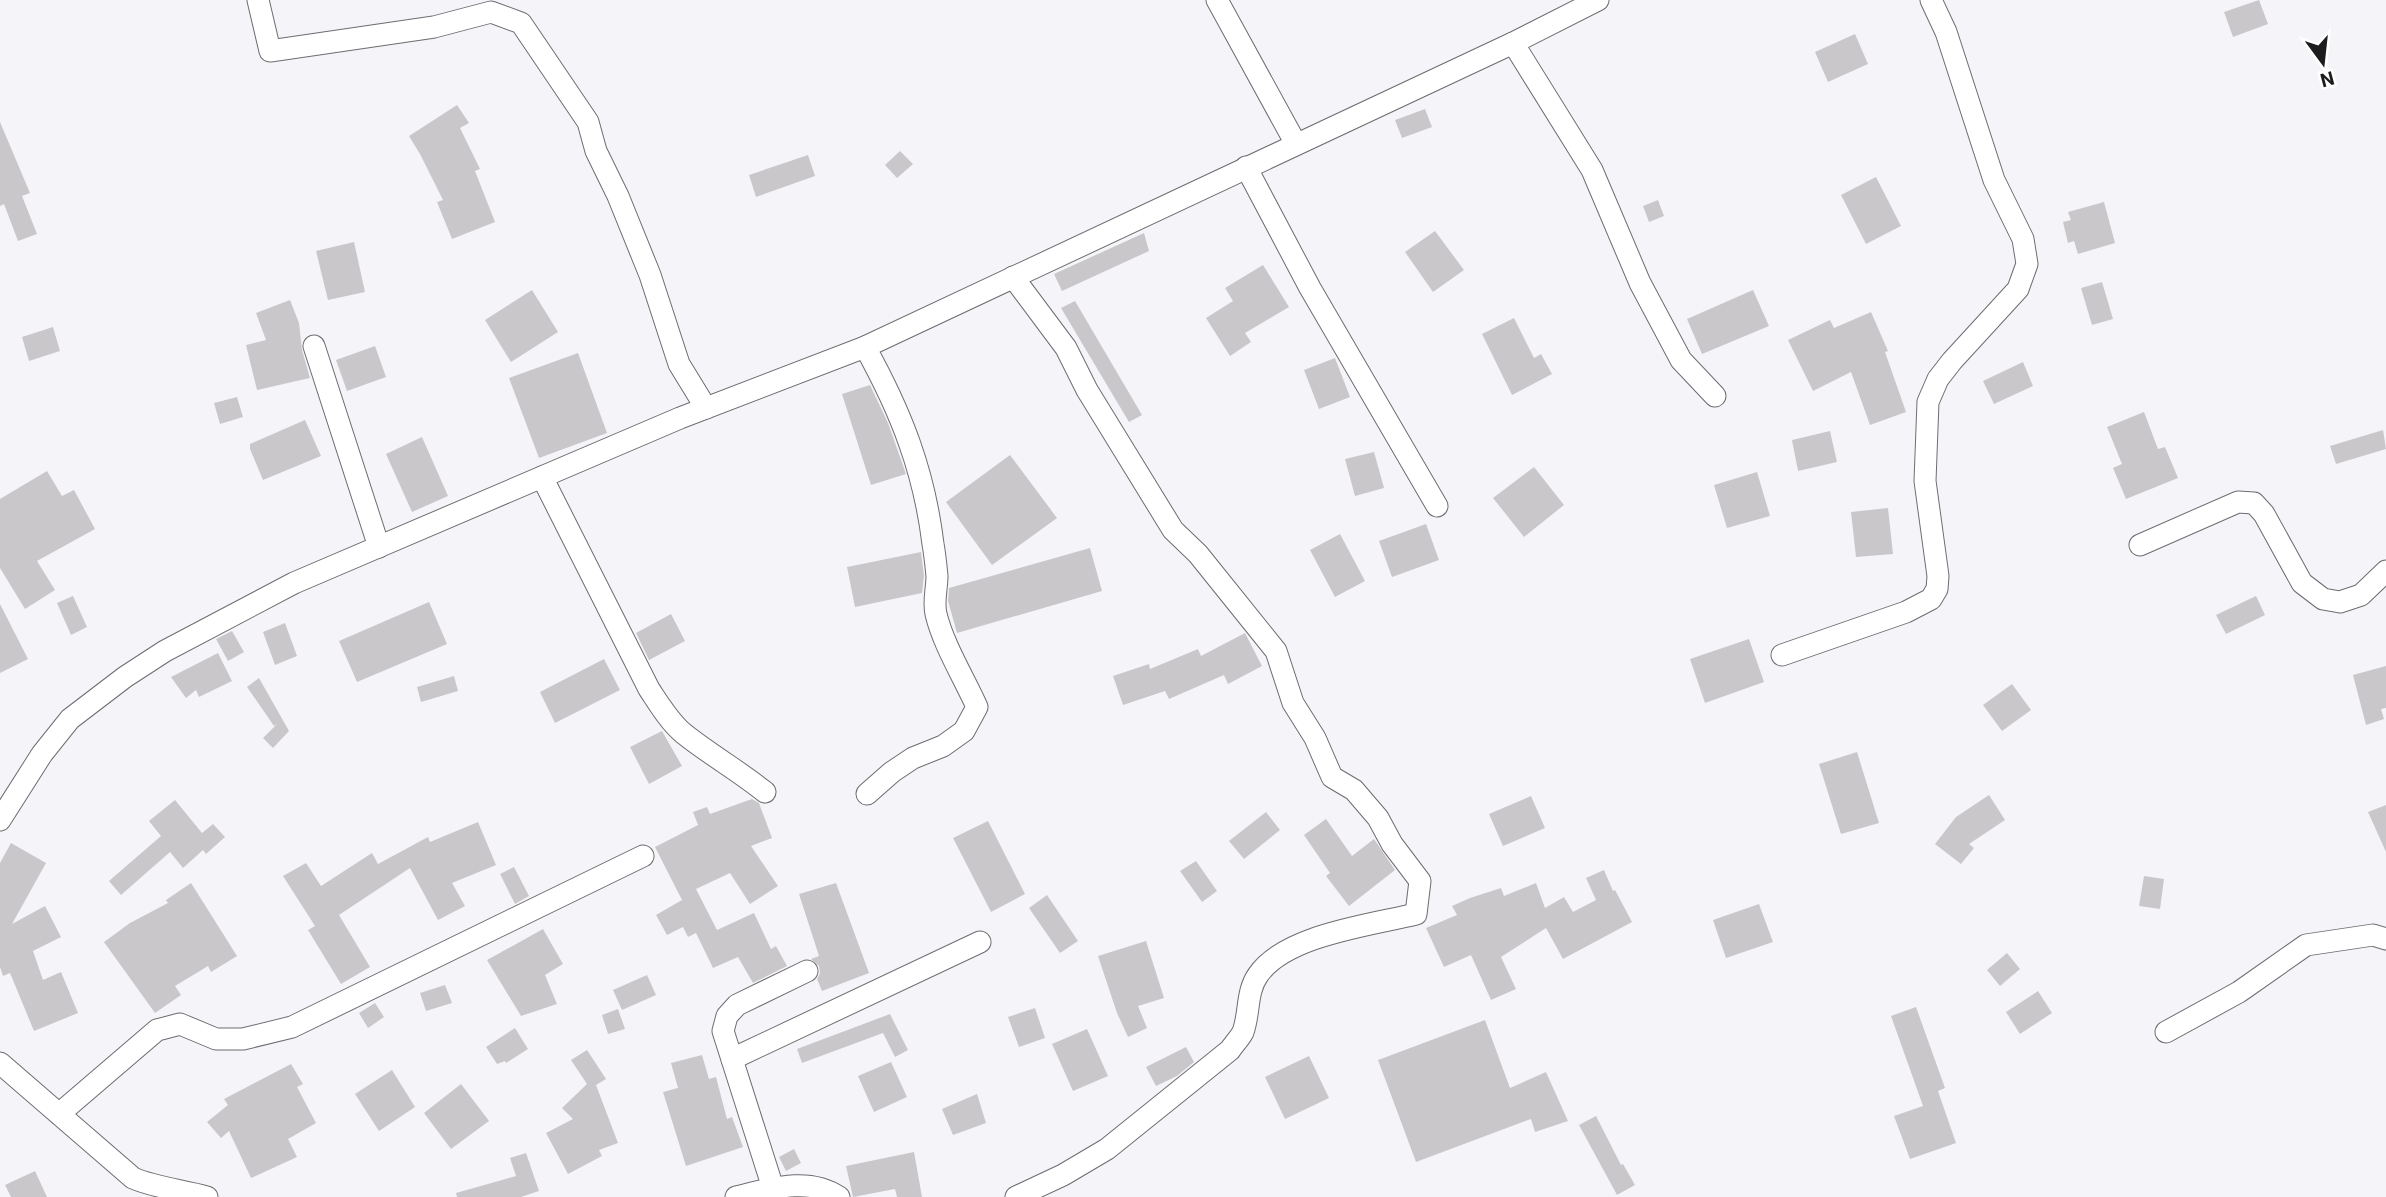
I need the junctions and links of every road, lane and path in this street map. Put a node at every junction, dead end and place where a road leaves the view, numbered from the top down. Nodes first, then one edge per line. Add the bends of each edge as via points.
1 (258, 0) edge
2 (1217, 0) edge
3 (1598, 0) edge
4 (1931, 0) edge
5 (1513, 43) junction
6 (1296, 144) junction
7 (1246, 167) junction
8 (1013, 277) junction
9 (314, 346) dead end
10 (865, 347) junction
11 (1715, 396) dead end
12 (706, 408) junction
13 (542, 477) junction
14 (1437, 506) dead end
15 (2140, 545) dead end
16 (379, 547) junction
17 (2386, 571) edge
18 (1782, 655) dead end
19 (765, 792) dead end
20 (867, 794) dead end
21 (0, 820) edge
22 (643, 856) dead end
23 (2386, 939) edge
24 (980, 942) dead end
25 (807, 971) dead end
26 (2166, 1032) dead end
27 (732, 1059) junction
28 (0, 1063) edge
29 (58, 1114) junction
30 (773, 1188) junction
31 (207, 1197) edge
32 (736, 1197) edge
33 (839, 1197) edge
34 (1016, 1197) edge

1 - 12 street via 270,51 434,27 491,12 521,23 588,122 650,275 679,363
2 - 6 street
3 - 5 street
4 - 18 street via 1946,32 1994,180 2023,239 2027,264 2018,289 1952,361 1928,402 1925,481 1937,576 1931,599
5 - 6 street
5 - 11 street via 1592,170 1640,282 1681,360
6 - 7 street
7 - 8 street
7 - 14 street via 1310,288
8 - 10 street
8 - 34 street via 1066,348 1173,530 1276,651 1293,703 1332,777 1354,790 1378,818 1420,881 1416,914 1311,939 1277,955 1258,975 1248,996 1242,1033 1230,1050 1107,1149
9 - 16 street
10 - 12 street
10 - 20 street via 910,443 933,542 935,611 977,707 964,731 913,758
12 - 13 street
13 - 16 street
13 - 19 street via 662,709 682,732
15 - 17 street via 2238,502 2254,503 2302,583 2323,599 2340,602 2361,594
16 - 21 street via 294,583 125,677 70,719
22 - 29 street via 292,1027 243,1039 216,1039 180,1024 157,1030
23 - 26 street via 2373,935 2306,945 2239,992
24 - 27 street
25 - 27 street via 737,1005 727,1016 723,1031
27 - 30 street
28 - 29 street
29 - 31 street via 133,1178
30 - 32 street
30 - 33 street via 806,1185

